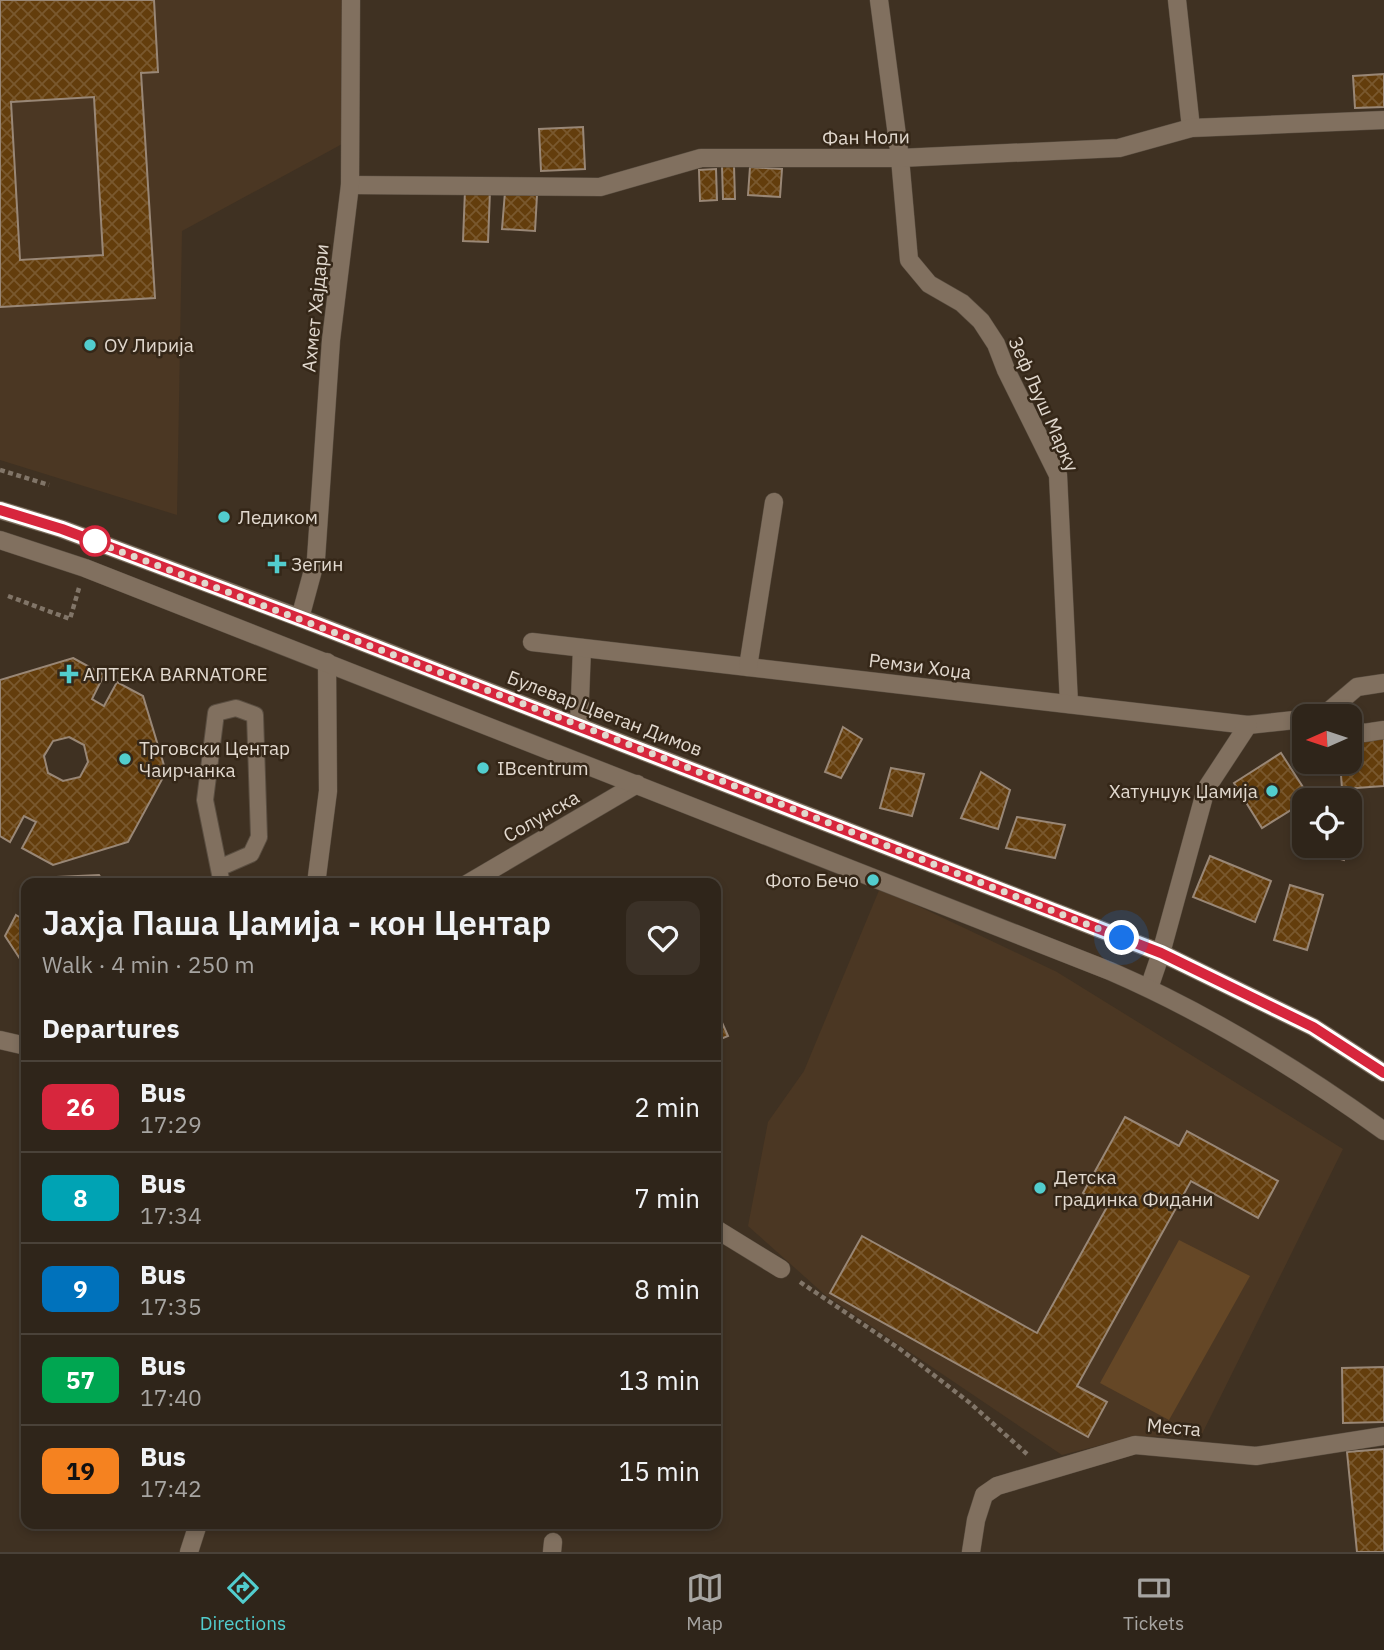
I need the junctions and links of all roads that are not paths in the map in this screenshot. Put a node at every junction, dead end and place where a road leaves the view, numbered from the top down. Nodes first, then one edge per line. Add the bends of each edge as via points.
1 (351, 0) edge
2 (879, 0) edge
3 (1177, 0) edge
4 (1384, 120) edge
5 (1191, 128) junction
6 (900, 158) junction
7 (350, 185) junction
8 (774, 502) dead end
9 (0, 510) edge
10 (0, 540) edge
11 (300, 618) junction
12 (532, 642) dead end
13 (582, 648) junction
14 (327, 662) junction
15 (748, 667) junction
16 (1384, 682) edge
17 (1069, 704) junction
18 (1337, 704) edge
19 (1292, 720) edge
20 (579, 725) junction
21 (1248, 725) junction
22 (1384, 730) edge
23 (1362, 732) edge
24 (637, 785) junction
25 (221, 876) edge
26 (317, 878) edge
27 (477, 878) edge
28 (1161, 953) junction
29 (1149, 988) junction
30 (0, 1040) edge
31 (21, 1045) edge
32 (1384, 1073) edge
33 (1384, 1131) edge
34 (721, 1233) edge
35 (781, 1269) road end
36 (1384, 1437) edge
37 (196, 1529) edge
38 (189, 1552) edge
39 (971, 1552) edge

1 - 7 street, Ахмет Хајдари
2 - 6 street, Зеф Љуш Марку
3 - 5 street
4 - 5 street, Фан Ноли
5 - 6 street, Фан Ноли via 1119,148
6 - 7 street, Фан Ноли via 701,158 600,187
6 - 17 street, Зеф Љуш Марку via 909,260 929,284 962,303 981,321 1058,475
7 - 11 street, Ахмет Хајдари via 331,340 316,559
8 - 15 street
9 - 11 street, Булевар Цветан Димов
10 - 14 street
11 - 20 street, Булевар Цветан Димов
12 - 13 street, Ремзи Хоџа
13 - 15 street, Ремзи Хоџа
13 - 20 street
14 - 24 street
14 - 26 street via 328,791
15 - 17 street, Ремзи Хоџа
16 - 18 street via 1357,687
17 - 21 street, Ремзи Хоџа
19 - 21 street, Ремзи Хоџа
20 - 28 street, Булевар Цветан Димов
21 - 28 street via 1206,789
22 - 23 street
24 - 27 street, Солунска
24 - 29 street
25 - 25 lane via 205,800 216,713 236,708 256,715 259,837 251,855
28 - 29 street
28 - 32 street, Булевар Цветан Димов via 1313,1027
29 - 33 street via 1318,1084
30 - 31 street
34 - 35 street
36 - 39 street, Места via 1256,1456 1135,1445 997,1486 984,1495
37 - 38 street

